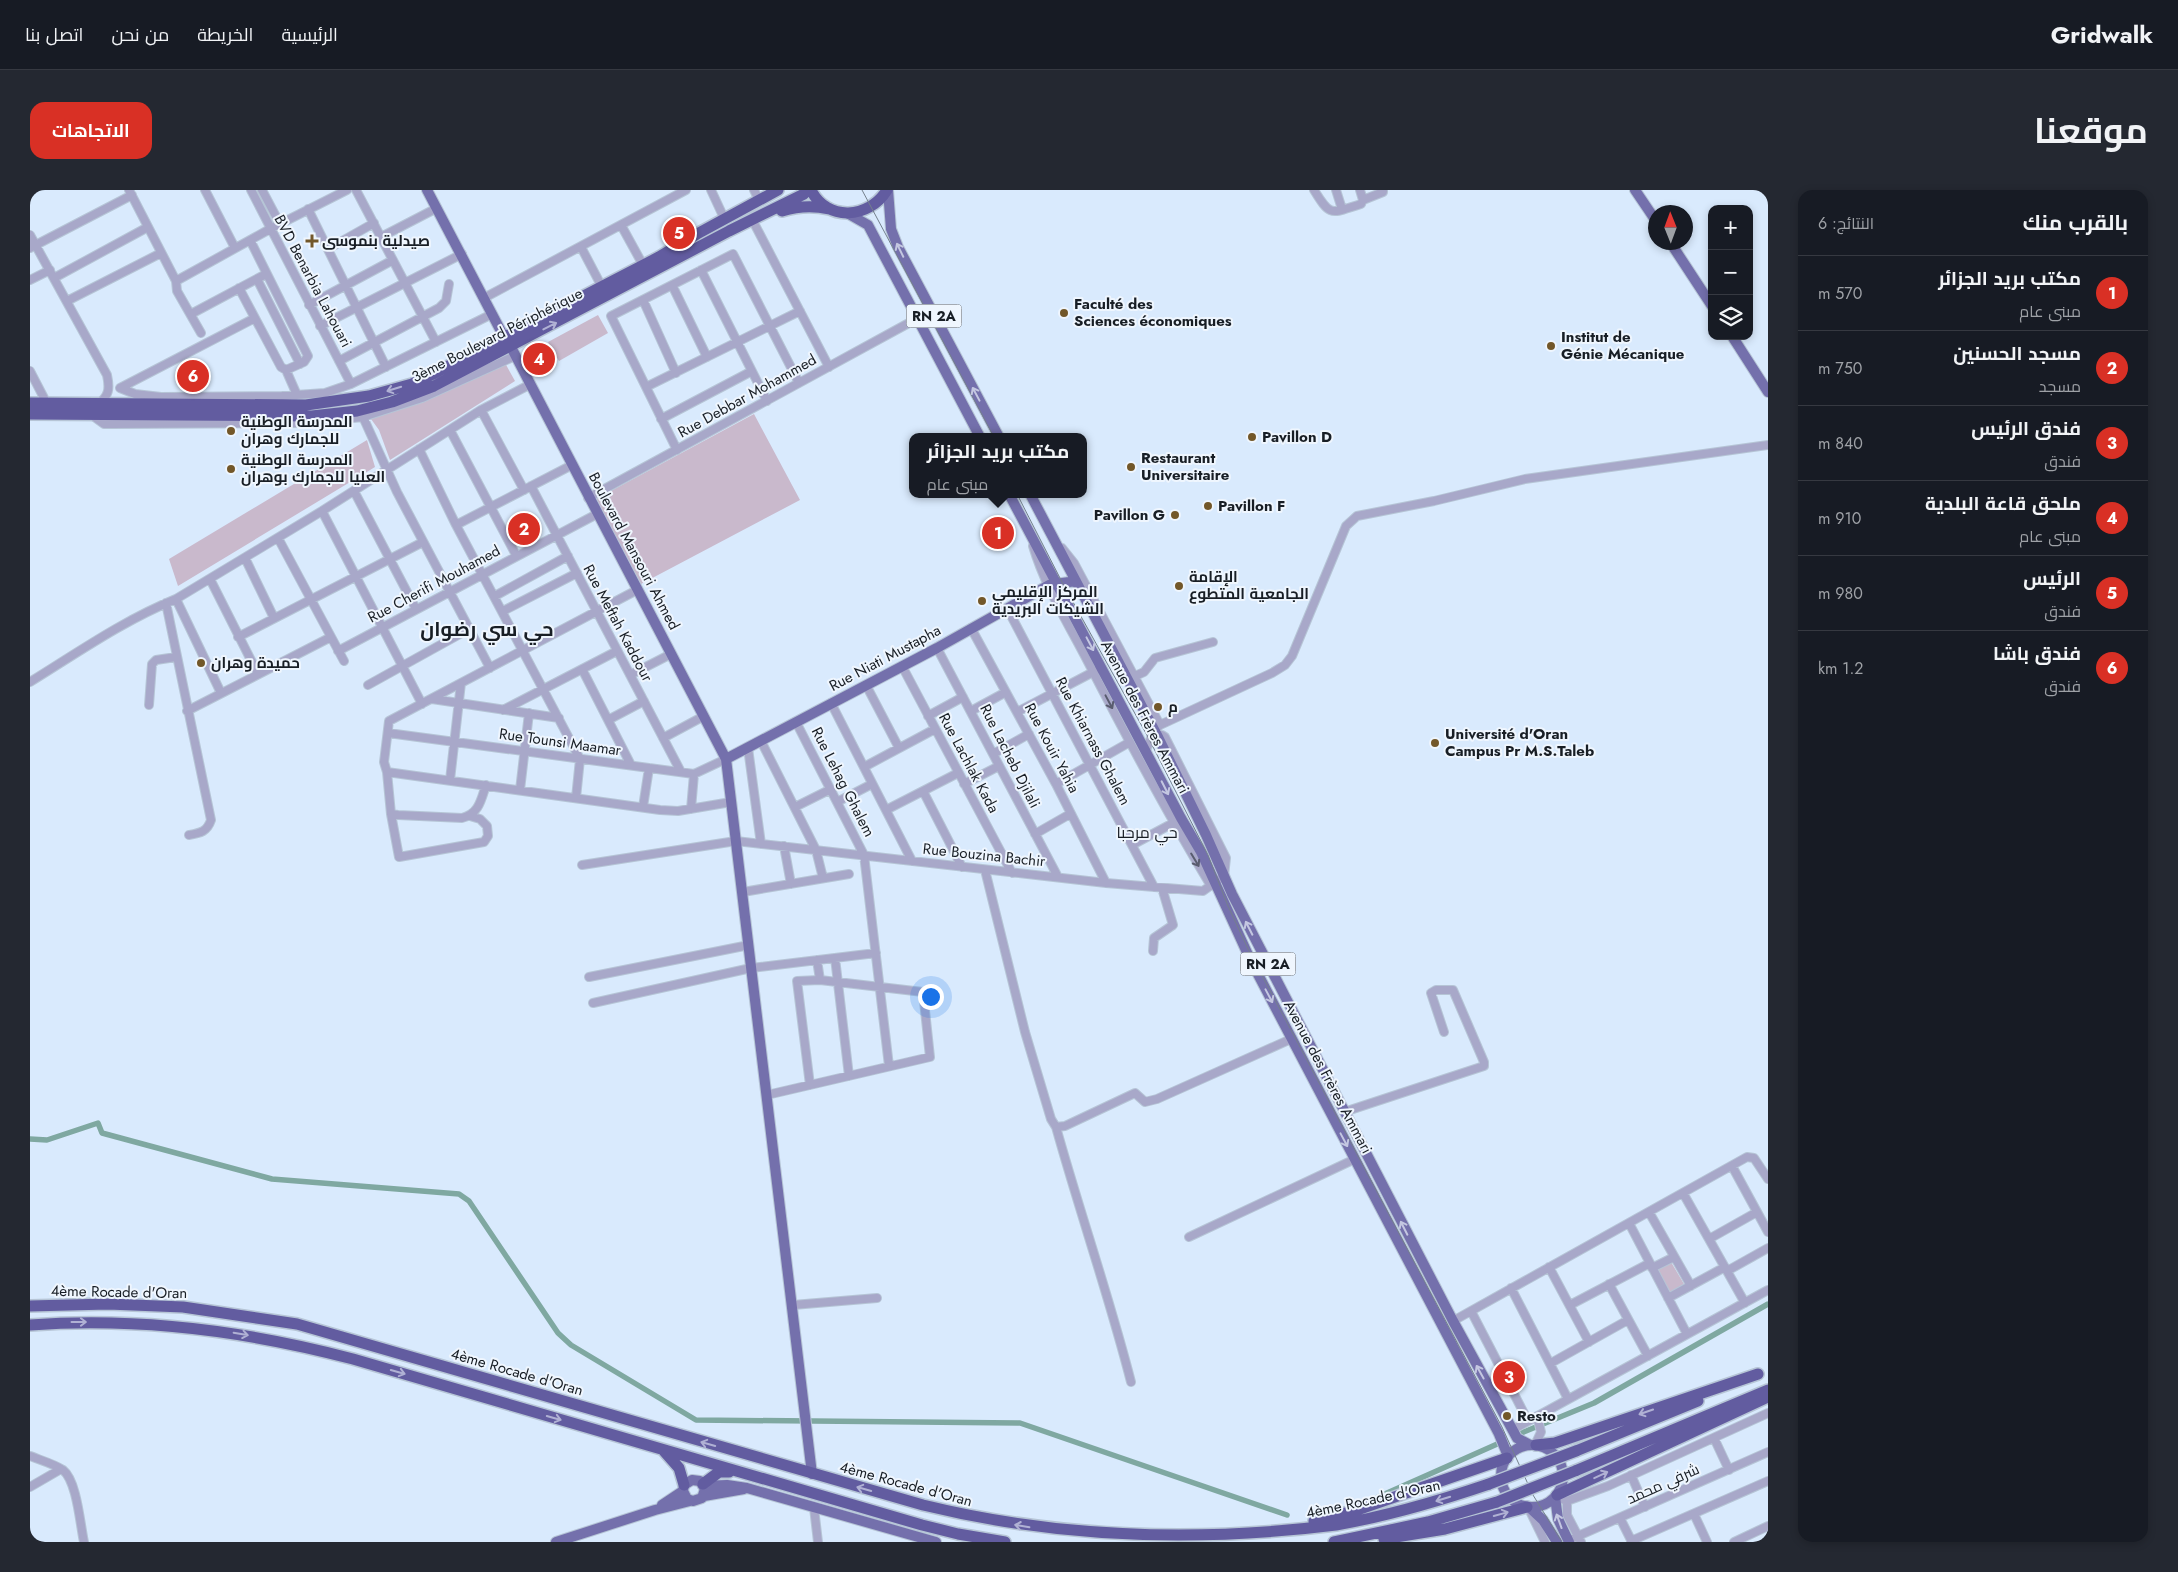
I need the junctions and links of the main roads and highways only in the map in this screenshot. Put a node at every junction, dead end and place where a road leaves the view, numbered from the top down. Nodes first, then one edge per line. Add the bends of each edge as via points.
1 (427, 190) edge
2 (778, 190) edge
3 (887, 190) edge
4 (1635, 190) edge
5 (804, 192) edge
6 (757, 195) edge
7 (829, 208) junction
8 (1648, 209) edge
9 (847, 213) junction
10 (672, 250) junction
11 (1675, 250) edge
12 (643, 278) junction
13 (1708, 300) edge
14 (1735, 340) edge
15 (510, 347) junction
16 (1768, 392) edge
17 (30, 403) edge
18 (95, 410) junction
19 (30, 414) edge
20 (978, 433) edge
21 (997, 433) edge
22 (1011, 498) edge
23 (1032, 498) edge
24 (1076, 581) junction
25 (1054, 585) junction
26 (726, 759) junction
27 (30, 1306) edge
28 (30, 1324) edge
29 (1763, 1372) edge
30 (1768, 1390) edge
31 (1768, 1398) edge
32 (1534, 1445) junction
33 (663, 1450) junction
34 (1506, 1453) junction
35 (743, 1473) junction
36 (812, 1474) junction
37 (684, 1488) junction
38 (704, 1488) junction
39 (1559, 1498) junction
40 (690, 1501) junction
41 (1528, 1507) junction
42 (655, 1510) junction
43 (1226, 1536) junction
44 (1574, 1540) edge
45 (556, 1542) edge
46 (936, 1542) edge
47 (1005, 1542) edge
48 (1334, 1542) edge
49 (1368, 1542) edge
50 (1557, 1542) edge

1 - 15 main road, Boulevard Mansouri Ahmed
2 - 6 highway, 3ème Boulevard Périphérique
3 - 9 highway via 878,202 868,208
21 -> 3 main road, RN 2A via 898,247 891,229
4 - 8 main road
5 - 7 highway
5 - 10 highway
5 - 12 highway, 3ème Boulevard Périphérique
6 - 10 highway, 3ème Boulevard Périphérique
7 - 9 highway
7 - 12 highway via 802,206 783,210 653,276
9 - 20 main road, RN 2A via 868,225
10 - 15 highway, 3ème Boulevard Périphérique via 602,287
11 - 13 main road
15 -> 12 highway, 3ème Boulevard Périphérique
14 - 16 main road
15 -> 18 highway, 3ème Boulevard Périphérique via 412,384 347,401 306,405 148,404
15 - 18 highway, 3ème Boulevard Périphérique via 434,386 357,411 312,416
15 - 26 main road, Boulevard Mansouri Ahmed
17 - 18 highway, 3ème Boulevard Périphérique via 71,404
18 - 19 highway, 3ème Boulevard Périphérique
22 - 25 main road, Avenue des Frères Ammari / RN 2A
23 - 24 main road, Avenue des Frères Ammari / RN 2A
24 - 25 main road, Rue Niati Mustapha
32 -> 24 main road, Avenue des Frères Ammari / RN 2A via 1514,1434 1452,1321 1232,894 1160,729
25 - 26 main road, Rue Niati Mustapha
25 -> 34 main road, Avenue des Frères Ammari / RN 2A via 1098,670 1146,750 1177,820 1201,852 1246,952 1499,1434
26 - 36 main road
36 -> 27 highway, 4ème Rocade d'Oran via 297,1324 183,1307 108,1304
28 -> 33 highway, 4ème Rocade d'Oran via 137,1324 260,1337 354,1359
29 -> 32 highway via 1555,1443
29 -> 43 highway, 4ème Rocade d'Oran, bridge via 1576,1451 1489,1484 1411,1508 1337,1525
30 - 48 highway, bridge via 1497,1502 1428,1522
39 -> 31 highway
32 - 34 main road
32 - 39 main road via 1550,1450 1563,1467
33 - 35 highway, 4ème Rocade d'Oran
33 - 37 highway via 679,1468
34 - 41 main road via 1502,1484 1511,1499
34 - 43 highway via 1334,1517
35 - 38 highway via 719,1472
35 - 47 highway, 4ème Rocade d'Oran via 958,1534
43 -> 36 highway, 4ème Rocade d'Oran via 1132,1538 1005,1524
37 - 38 main road via 692,1480 698,1480
37 - 40 main road via 685,1497
37 - 42 main road
38 - 40 main road via 696,1501
38 - 46 main road via 747,1488
39 - 41 main road
39 - 44 main road via 1558,1519
40 - 42 main road
49 -> 41 highway via 1445,1529
41 - 50 main road via 1543,1520
42 - 45 main road

